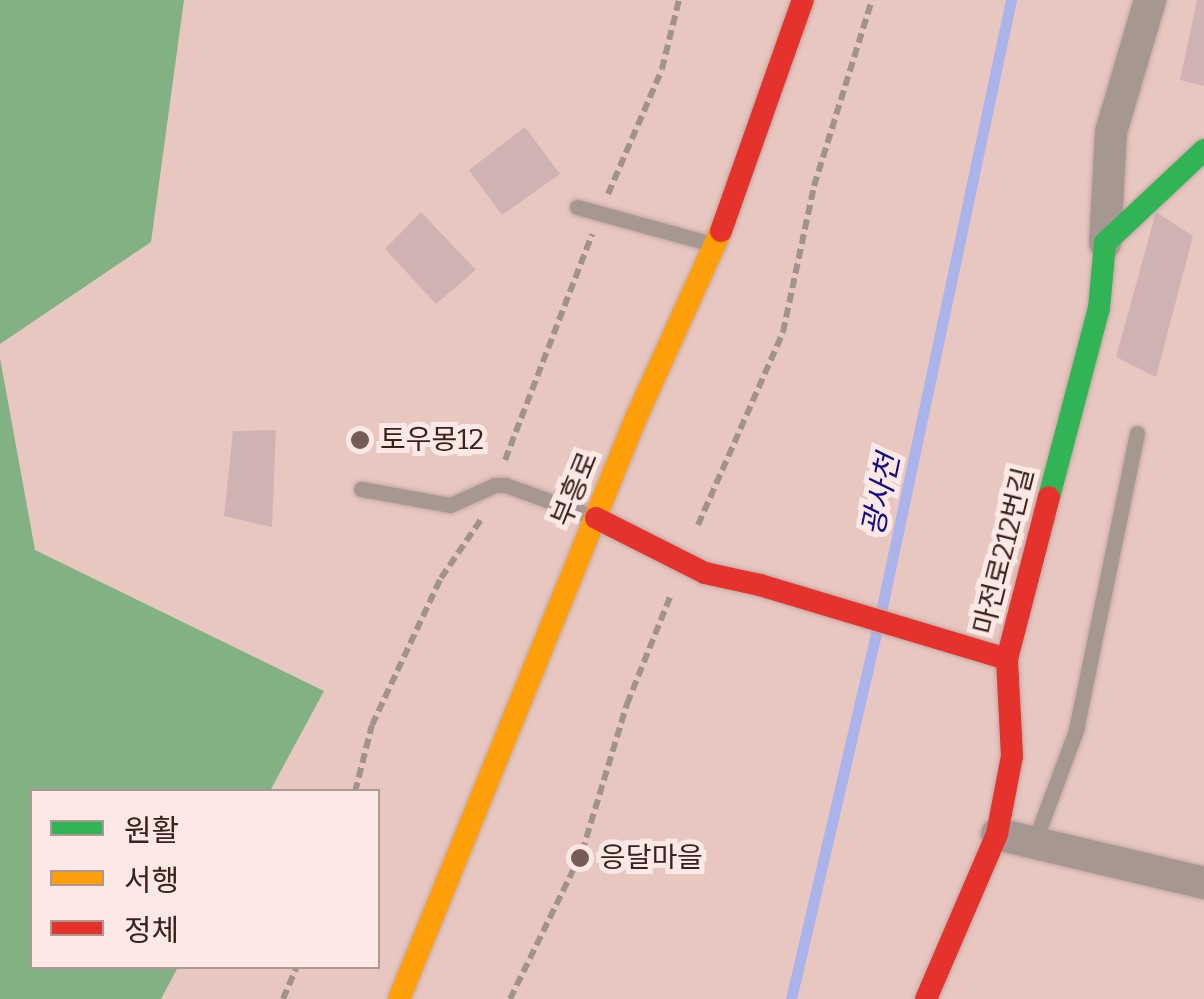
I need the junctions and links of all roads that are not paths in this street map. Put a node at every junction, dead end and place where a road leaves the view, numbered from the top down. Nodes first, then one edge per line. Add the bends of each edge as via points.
1 (803, 0) edge
2 (1150, 0) edge
3 (1204, 150) edge
4 (578, 208) dead end
5 (1104, 243) junction
6 (716, 245) junction
7 (1136, 433) dead end
8 (361, 490) dead end
9 (596, 518) junction
10 (1008, 659) junction
11 (997, 834) junction
12 (1034, 843) junction
13 (1204, 883) edge
14 (399, 999) edge
15 (926, 999) edge

1 - 6 street, 부흥로
2 - 5 street via 1111,132
3 - 5 street
4 - 6 lane
5 - 10 street, 마전로212번길 via 1099,308
6 - 9 street, 부흥로
7 - 12 lane via 1076,730
8 - 9 lane via 450,505 495,484
9 - 10 street via 705,573
9 - 14 street, 부흥로
10 - 11 street, 마전로212번길 via 1012,756
11 - 12 street
11 - 15 street, 마전로212번길
12 - 13 street

